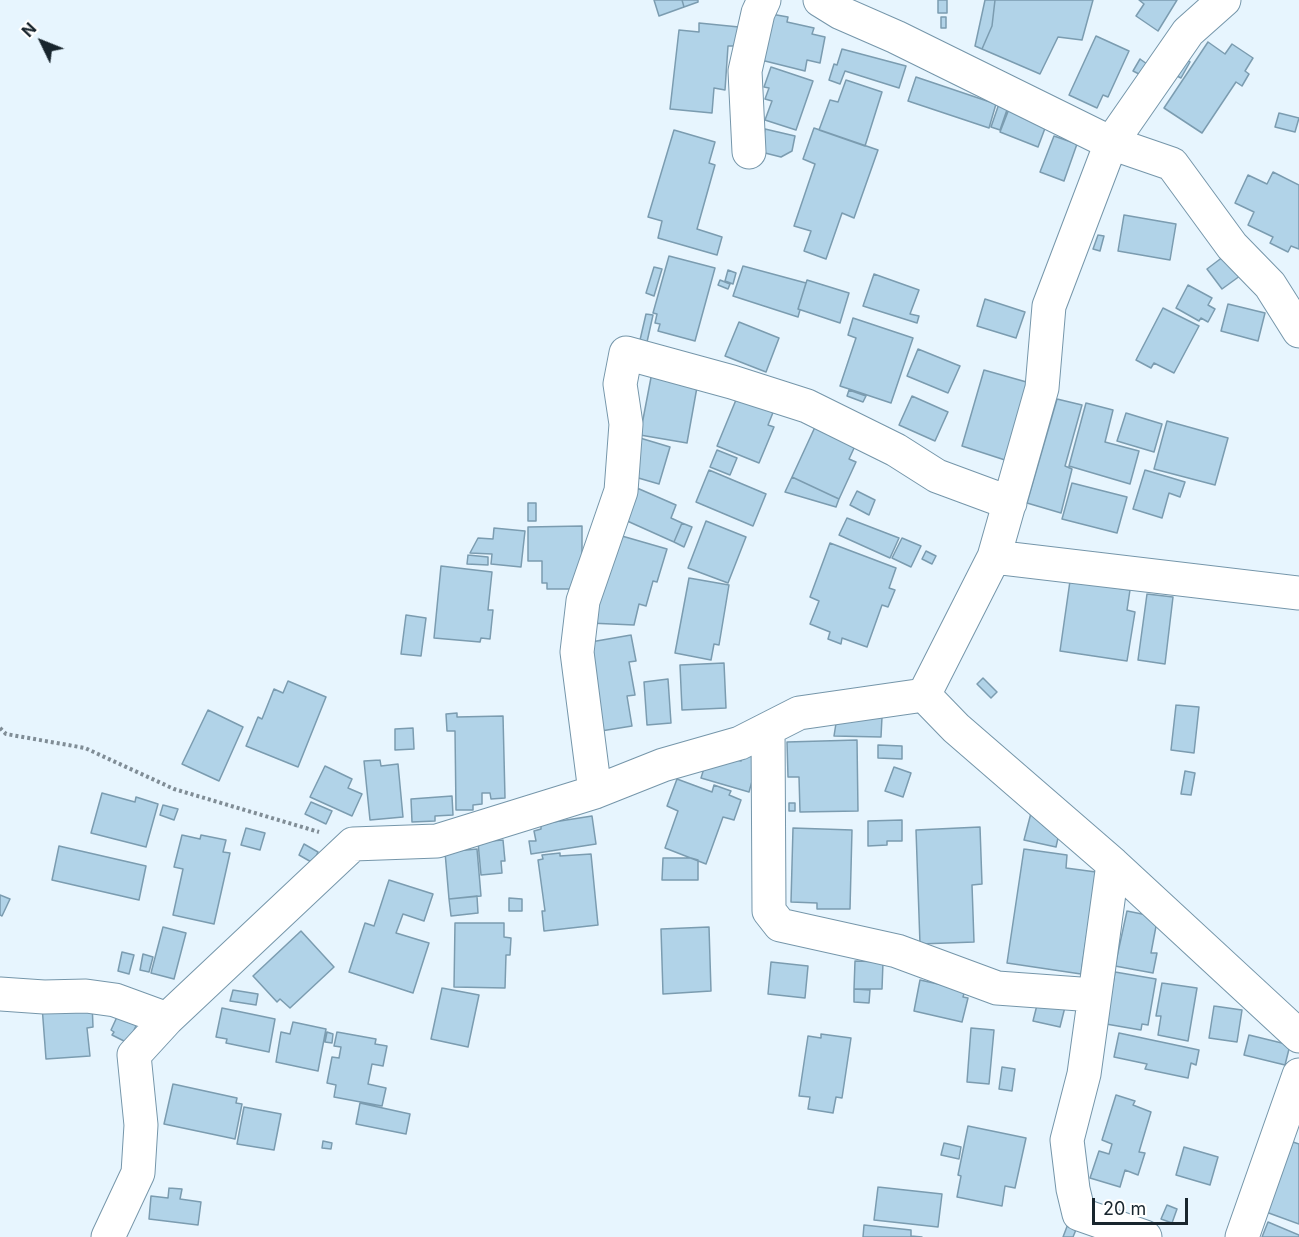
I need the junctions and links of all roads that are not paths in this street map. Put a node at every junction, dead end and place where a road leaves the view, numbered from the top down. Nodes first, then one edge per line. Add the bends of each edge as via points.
1 (764, 0) edge
2 (820, 0) edge
3 (1224, 0) edge
4 (1111, 143) junction
5 (749, 152) dead end
6 (1299, 331) edge
7 (1010, 503) junction
8 (994, 557) junction
9 (1299, 593) edge
10 (924, 695) junction
11 (768, 729) junction
12 (595, 792) junction
13 (1113, 864) junction
14 (0, 994) edge
15 (1094, 995) junction
16 (167, 1019) junction
17 (1299, 1036) edge
18 (1299, 1075) edge
19 (108, 1237) edge
20 (1145, 1237) edge
21 (1242, 1237) edge

1 - 5 street via 745,71
2 - 4 street
3 - 4 street via 1188,32
4 - 6 street via 1172,164 1233,246 1270,285
4 - 7 street via 1049,306 1042,388
7 - 8 street
7 - 12 street via 938,476 896,450 807,406 626,353 620,384 626,424 621,491 583,601 577,652
8 - 9 street
8 - 10 street
10 - 11 street via 799,712
10 - 13 street via 956,728
11 - 12 street via 740,743 663,765
11 - 15 street via 769,911 780,925 897,951 997,988
12 - 16 street via 437,841 353,844
13 - 15 street
13 - 17 street
14 - 16 street via 116,1000
15 - 20 street via 1084,1074 1067,1140 1072,1189 1079,1214
16 - 19 street via 134,1055 141,1125 138,1173
18 - 21 street

